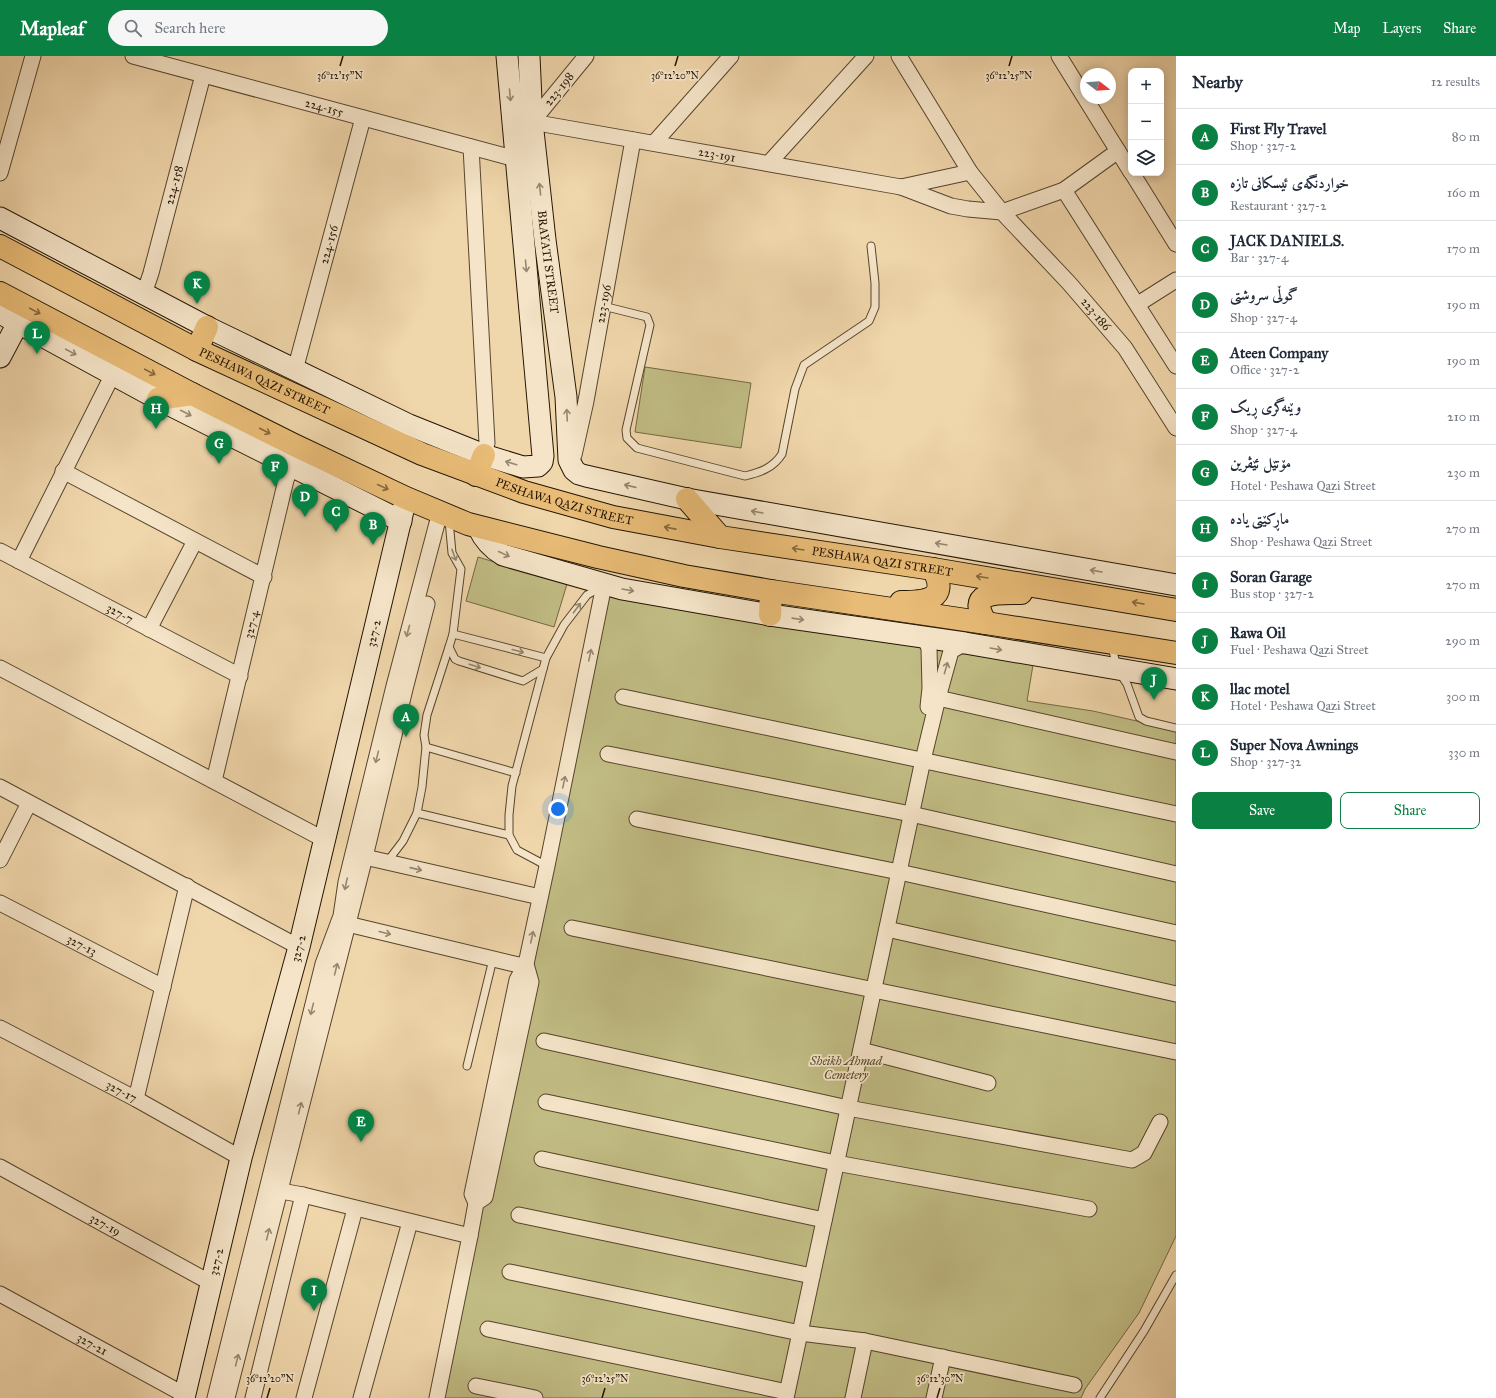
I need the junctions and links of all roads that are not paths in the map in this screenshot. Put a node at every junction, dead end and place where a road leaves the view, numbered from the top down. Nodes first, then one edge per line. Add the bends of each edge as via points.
1 (33, 56) edge
2 (133, 56) edge
3 (507, 56) edge
4 (529, 56) edge
5 (586, 56) edge
6 (731, 56) edge
7 (866, 56) edge
8 (899, 56) edge
9 (1060, 56) edge
10 (203, 75) junction
11 (363, 118) junction
12 (532, 122) junction
13 (633, 140) junction
14 (654, 143) junction
15 (471, 147) junction
16 (1118, 151) junction
17 (516, 159) junction
18 (769, 163) junction
19 (1128, 167) edge
20 (970, 172) junction
21 (0, 173) edge
22 (1134, 176) edge
23 (901, 187) junction
24 (1064, 190) junction
25 (1002, 212) junction
26 (0, 218) edge
27 (545, 240) junction
28 (1176, 244) edge
29 (0, 246) edge
30 (524, 246) junction
31 (871, 246) dead end
32 (1176, 280) edge
33 (0, 293) edge
34 (144, 294) junction
35 (1138, 304) junction
36 (603, 306) junction
37 (0, 313) edge
38 (18, 323) junction
39 (207, 327) junction
40 (197, 350) junction
41 (0, 357) edge
42 (1176, 366) edge
43 (295, 370) junction
44 (113, 374) junction
45 (192, 394) junction
46 (158, 399) junction
47 (1176, 428) edge
48 (484, 455) junction
49 (292, 467) junction
50 (572, 467) junction
51 (63, 471) junction
52 (476, 475) junction
53 (406, 498) junction
54 (687, 499) junction
55 (444, 514) junction
56 (400, 522) junction
57 (478, 527) junction
58 (720, 537) junction
59 (195, 541) junction
60 (0, 551) edge
61 (20, 561) junction
62 (933, 569) junction
63 (264, 577) junction
64 (604, 585) junction
65 (1176, 585) edge
66 (771, 591) junction
67 (1076, 593) junction
68 (858, 603) junction
69 (1176, 610) edge
70 (770, 615) junction
71 (986, 623) junction
72 (149, 628) junction
73 (453, 634) junction
74 (924, 637) junction
75 (964, 643) junction
76 (1111, 644) junction
77 (449, 647) junction
78 (1176, 653) edge
79 (546, 658) junction
80 (0, 668) edge
81 (543, 669) junction
82 (1117, 669) junction
83 (240, 676) junction
84 (1176, 679) edge
85 (622, 697) dead end
86 (938, 698) junction
87 (1176, 728) edge
88 (426, 747) junction
89 (1176, 752) edge
90 (608, 754) dead end
91 (923, 760) junction
92 (516, 773) junction
93 (214, 782) junction
94 (0, 787) edge
95 (29, 803) junction
96 (418, 813) junction
97 (911, 814) junction
98 (1176, 814) edge
99 (637, 819) dead end
100 (509, 835) junction
101 (325, 840) junction
102 (359, 855) junction
103 (0, 860) edge
104 (387, 862) junction
105 (547, 866) junction
106 (899, 872) junction
107 (1176, 874) edge
108 (186, 886) junction
109 (540, 897) junction
110 (0, 903) edge
111 (343, 923) junction
112 (572, 928) dead end
113 (886, 929) junction
114 (1176, 933) edge
115 (299, 947) junction
116 (493, 959) junction
117 (526, 964) junction
118 (163, 987) junction
119 (873, 991) junction
120 (1176, 994) edge
121 (0, 1028) edge
122 (544, 1041) dead end
123 (861, 1050) junction
124 (1176, 1052) edge
125 (467, 1066) dead end
126 (988, 1083) dead end
127 (136, 1099) junction
128 (546, 1102) dead end
129 (848, 1108) junction
130 (1160, 1122) dead end
131 (241, 1158) junction
132 (542, 1159) dead end
133 (836, 1163) junction
134 (0, 1166) edge
135 (273, 1190) junction
136 (303, 1195) junction
137 (355, 1209) junction
138 (1089, 1209) dead end
139 (518, 1214) dead end
140 (824, 1220) junction
141 (410, 1222) junction
142 (470, 1236) junction
143 (510, 1272) dead end
144 (1176, 1275) edge
145 (812, 1276) junction
146 (211, 1283) junction
147 (0, 1294) edge
148 (488, 1329) dead end
149 (800, 1333) junction
150 (865, 1340) junction
151 (943, 1357) junction
152 (1074, 1385) dead end
153 (476, 1386) dead end
154 (786, 1395) edge
155 (185, 1396) edge
156 (215, 1398) edge
157 (228, 1398) edge
158 (253, 1398) edge
159 (304, 1398) edge
160 (361, 1398) edge
161 (437, 1398) edge
162 (535, 1398) edge
163 (853, 1398) edge
164 (934, 1398) edge
165 (1100, 1398) edge

1 - 21 street
2 - 10 street, 224-155
3 -> 17 street, BRAYATI STREET
4 - 12 street, BRAYATI STREET
5 - 12 street, 223-198
6 - 14 street
7 - 18 street
8 - 20 street, 223-186
9 - 16 street
10 - 11 street, 224-155
10 - 34 street, 224-158
11 - 15 street, 224-155
11 - 43 street, 224-156
12 - 13 street, 223-191
27 -> 12 street, BRAYATI STREET
13 - 14 street, 223-191
13 - 36 street, 223-196
14 - 18 street, 223-191
15 - 17 street, 224-155
15 - 48 street via 487,443
16 - 19 street
16 - 24 street
17 - 30 street, BRAYATI STREET
18 - 23 street, 223-191
20 - 23 street
20 - 25 street, 223-186
22 - 28 street
23 - 25 street via 951,206
24 - 25 street
24 - 35 street
25 - 47 street, 223-186 via 1069,283 1125,348
26 - 34 street
27 - 30 street
50 -> 27 street, BRAYATI STREET via 569,460 566,397
29 - 40 highway, PESHAWA QAZI STREET
30 -> 48 street, BRAYATI STREET via 542,462 532,468 523,467
31 - 36 lane via 875,307 869,321 804,365 795,389 782,454 776,462 760,472 745,476 637,448 627,438 626,430 650,325 647,317
32 - 35 street
33 -> 45 highway
34 - 39 street
35 - 42 street
36 - 50 street, 223-196
37 - 38 street
38 - 41 street
38 -> 44 street
39 - 40 highway
39 - 43 street
40 - 52 highway, PESHAWA QAZI STREET via 422,454
43 - 48 street via 409,425
44 - 46 street
44 - 51 street
45 - 46 highway
45 -> 53 highway via 294,446
46 -> 49 street
48 - 52 highway
49 - 56 street
49 - 63 street, 327-4 via 286,480
54 -> 50 street via 586,476 579,474
51 - 59 street
51 - 61 street
58 -> 52 highway, PESHAWA QAZI STREET via 613,517 524,492
53 - 55 highway
53 - 56 street, 327-2
54 - 58 highway
65 -> 54 street
55 - 57 highway
55 -> 73 lane via 452,553 461,569
55 - 102 street via 394,686
56 - 101 street, 327-2
57 -> 64 street via 489,545 503,555
57 - 66 highway via 641,567
62 -> 58 highway, PESHAWA QAZI STREET
59 - 63 street
59 - 72 street
60 - 61 street, 327-7
61 - 72 street, 327-7
67 -> 62 highway, PESHAWA QAZI STREET
62 - 68 highway via 939,585 938,593 933,598 923,602
63 - 83 street, 327-4
64 -> 70 street
79 -> 64 lane via 564,626 587,595
105 -> 64 street
66 - 68 highway
66 - 70 highway
69 -> 67 highway, PESHAWA QAZI STREET
67 - 71 highway via 986,595 979,608
68 - 71 highway
70 -> 74 street
71 - 76 highway
72 - 83 street, 327-7
73 - 77 lane
73 -> 79 lane
74 - 75 street
74 - 91 street via 929,648 930,688
75 -> 82 street
86 -> 75 street via 951,651
76 - 78 highway
76 - 82 lane
77 -> 81 lane via 455,659 523,682
77 - 88 lane via 427,715 424,735
79 - 81 lane
80 - 93 street
81 - 92 lane
82 - 84 street
82 - 87 lane via 1127,684 1139,717
83 - 93 street, 327-4
85 - 91 street
86 - 89 street
86 - 91 street
88 - 92 lane
88 - 96 lane
90 - 97 street
91 - 97 street
91 - 98 street
92 - 100 lane via 512,786
93 - 101 street
94 - 95 street
95 - 103 street
95 - 108 street
96 - 100 lane
96 - 104 lane via 403,841
97 - 106 street
97 - 107 street
99 - 106 street
100 - 105 lane via 517,850
101 - 115 street, 327-2
102 - 104 street
102 - 111 street
104 -> 109 street
105 - 109 street
106 - 113 street
106 - 114 street
108 - 115 street
108 - 118 street
117 -> 109 street
110 - 118 street, 327-13
111 -> 116 street
111 - 135 street
112 - 119 street
113 - 119 street
113 - 120 street
115 - 131 street, 327-2
116 - 117 street via 519,965
116 - 125 lane
117 - 142 street via 531,982 485,1197 476,1203
118 - 127 street
119 - 123 street
119 - 124 street
121 - 127 street, 327-17
122 - 129 street
123 - 126 street
123 - 129 street
127 - 131 street, 327-17
128 - 133 street
129 - 130 street via 1132,1160 1144,1153
129 - 133 street
131 - 146 street, 327-2
132 - 140 street
133 - 138 street
133 - 140 street
134 - 146 street, 327-19
135 - 136 street
135 - 156 street
157 -> 135 street
136 - 137 street
136 - 158 street
137 - 141 street
137 - 159 street
139 - 145 street
140 - 145 street
141 - 142 street
141 - 160 street
142 - 161 street
143 - 149 street
144 - 165 lane via 1144,1331
145 - 149 street
146 - 155 street, 327-2
147 - 155 street, 327-21
148 - 154 street
149 - 150 street
149 - 154 street
150 - 151 street
150 - 163 street
151 - 152 street
151 - 164 street
153 - 162 street

